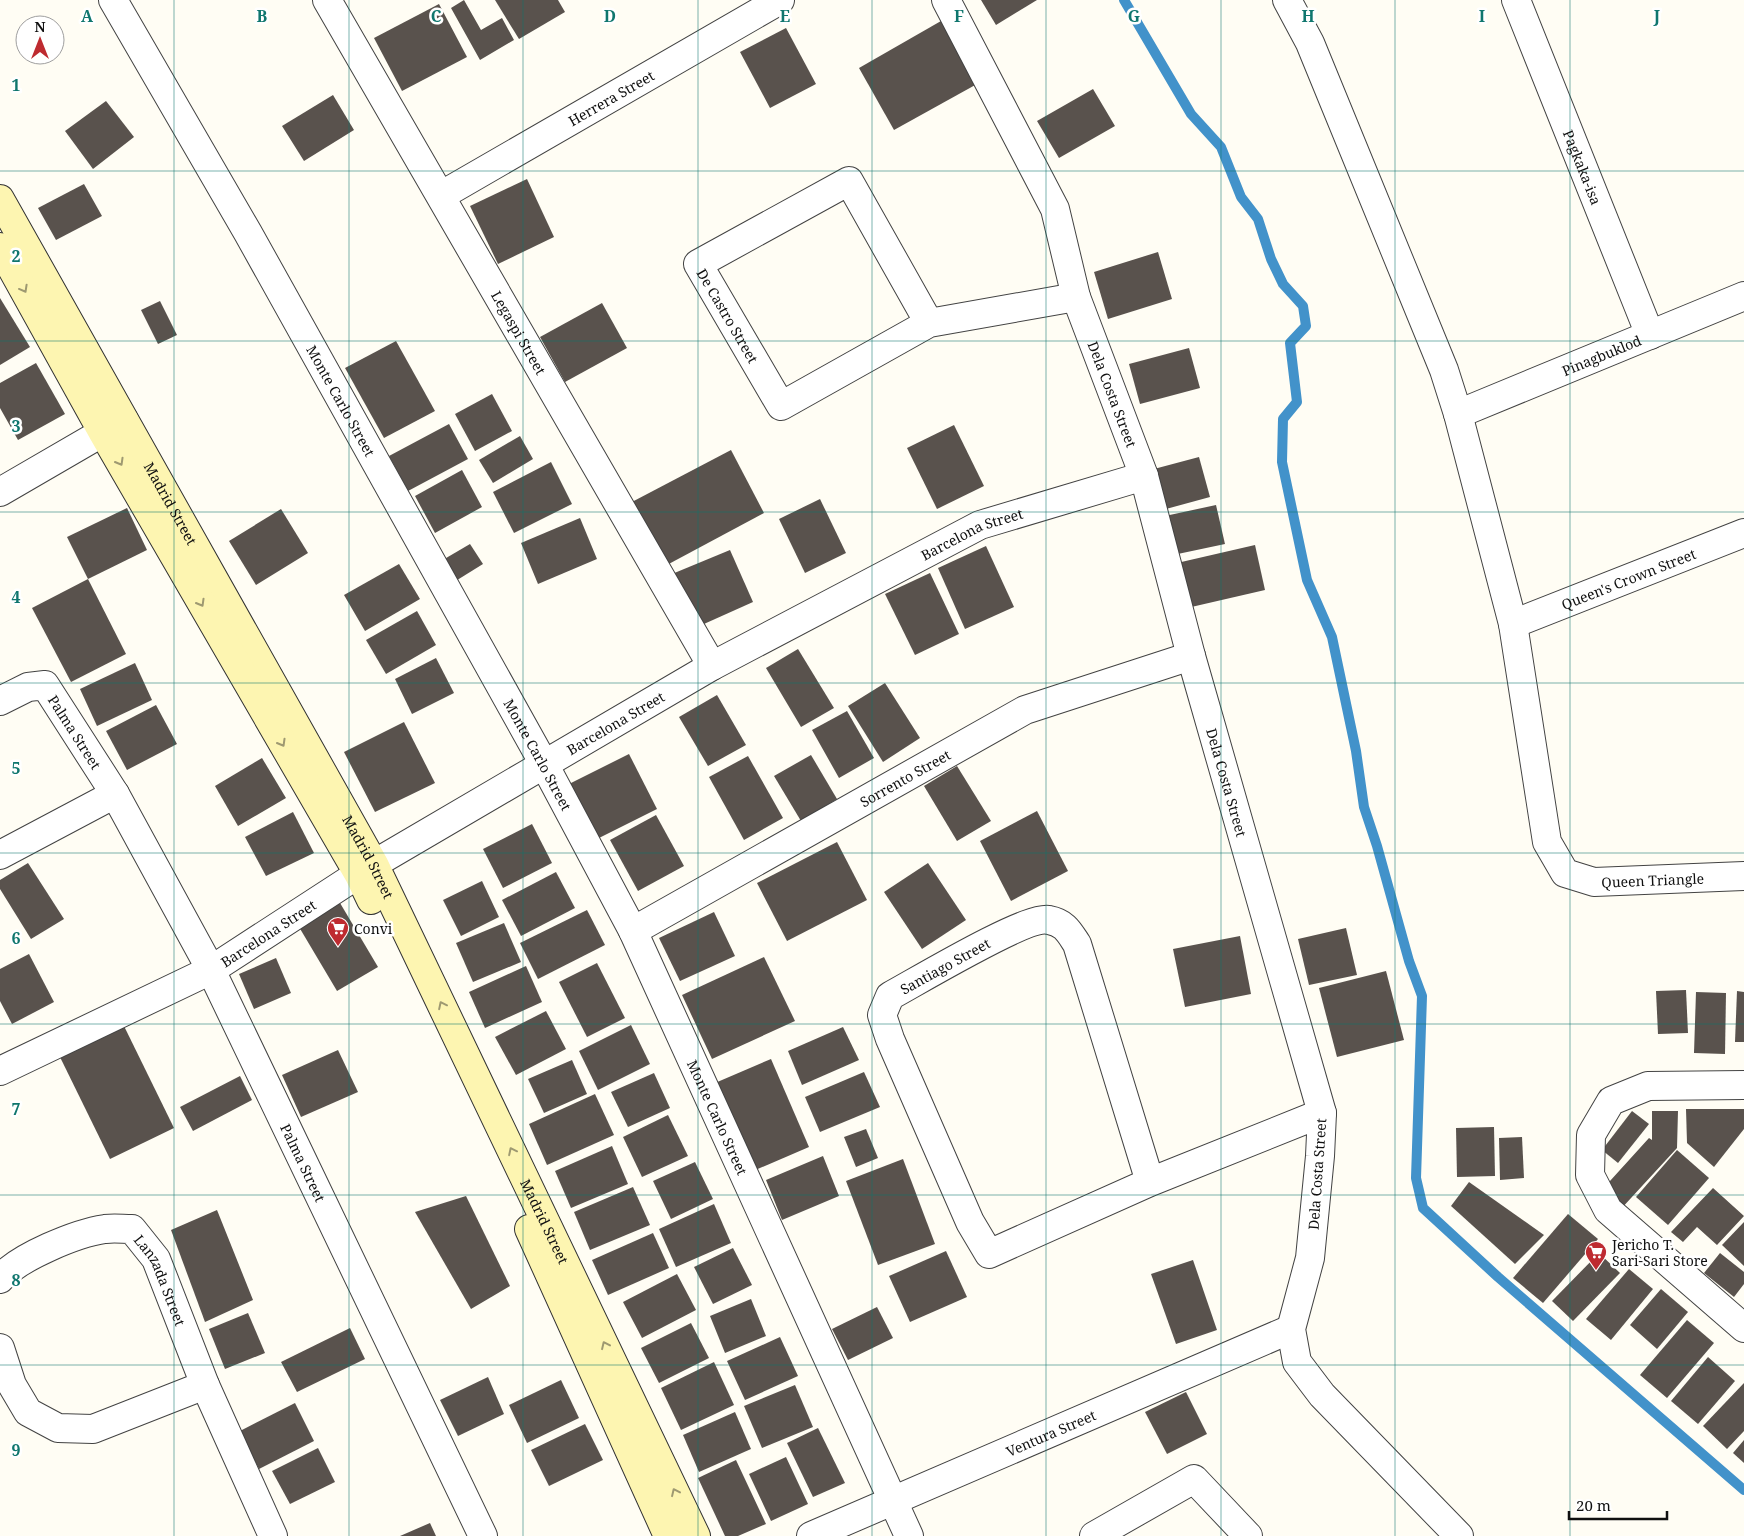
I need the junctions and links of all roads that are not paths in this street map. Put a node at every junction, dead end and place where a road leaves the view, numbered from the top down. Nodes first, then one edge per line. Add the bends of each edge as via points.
1 (113, 0) edge
2 (327, 0) edge
3 (780, 0) edge
4 (946, 0) edge
5 (1287, 0) edge
6 (1516, 0) edge
7 (442, 195) junction
8 (0, 199) edge
9 (0, 247) edge
10 (1744, 296) edge
11 (1076, 297) junction
12 (929, 323) junction
13 (1650, 335) junction
14 (1458, 414) junction
15 (114, 426) junction
16 (1144, 476) junction
17 (0, 492) edge
18 (1744, 533) edge
19 (1513, 624) junction
20 (1191, 656) junction
21 (712, 666) junction
22 (0, 700) edge
23 (544, 764) junction
24 (116, 794) junction
25 (0, 855) edge
26 (366, 869) junction
27 (1744, 876) edge
28 (633, 931) junction
29 (211, 970) junction
30 (0, 1071) edge
31 (1744, 1085) edge
32 (1322, 1113) junction
33 (1150, 1182) junction
34 (0, 1279) edge
35 (1744, 1328) edge
36 (1291, 1329) junction
37 (0, 1348) edge
38 (205, 1385) junction
39 (893, 1500) junction
40 (273, 1536) edge
41 (483, 1536) edge
42 (668, 1536) edge
43 (696, 1536) edge
44 (811, 1536) edge
45 (909, 1536) edge
46 (1094, 1536) edge
47 (1248, 1536) edge
48 (1459, 1536) edge

1 - 23 street, Monte Carlo Street via 248,233
2 - 7 street, Legaspi Street
3 - 7 street, Herrera Street
4 - 11 street, Dela Costa Street via 1055,209
5 - 14 street via 1314,52 1444,370
6 - 13 street, Pagkaka-isa
7 - 21 street, Legaspi Street
8 - 15 street, Madrid Street
9 -> 15 street, Madrid Street
10 - 13 street, Pinagbuklod
11 - 12 street, De Castro Street
11 - 16 street, Dela Costa Street
12 - 12 street, De Castro Street via 849,181 698,264 781,406
13 - 14 street, Pinagbuklod
14 - 19 street
15 - 17 street
15 - 26 street, Madrid Street
16 - 20 street, Dela Costa Street
16 - 21 street, Barcelona Street via 980,525
18 - 19 street, Queen's Crown Street
19 - 27 street, Queen Triangle via 1547,842 1565,873 1594,882
20 - 28 street, Sorrento Street via 1025,710
20 - 32 street, Dela Costa Street
21 - 23 street, Barcelona Street
22 - 24 street, Palma Street via 28,687 45,685
23 - 26 street, Barcelona Street
23 - 28 street, Monte Carlo Street
24 - 25 street
24 - 29 street, Palma Street
26 - 29 street, Barcelona Street
26 - 42 street, Madrid Street
43 -> 26 street, Madrid Street
28 - 39 street, Monte Carlo Street
29 - 30 street, Barcelona Street
29 - 41 street, Palma Street
31 - 35 street via 1648,1086 1611,1102 1591,1135 1590,1175 1608,1210
32 - 33 street, Santiago Street
32 - 36 street, Dela Costa Street via 1310,1258
33 - 33 street, Santiago Street via 988,1254 970,1222 890,1039 882,1015 890,996 1001,935 1047,919 1065,925 1077,944
34 - 38 street, Lanzada Street via 17,1264 76,1236 106,1229 132,1229 156,1259
36 - 39 street, Ventura Street
36 - 48 street, Dela Costa Street via 1297,1362 1322,1395
37 - 38 street via 12,1384 28,1412 58,1428 93,1429
38 - 40 street, Lanzada Street
39 - 44 street, Ventura Street
39 - 45 street, Monte Carlo Street
46 - 47 street via 1194,1479

